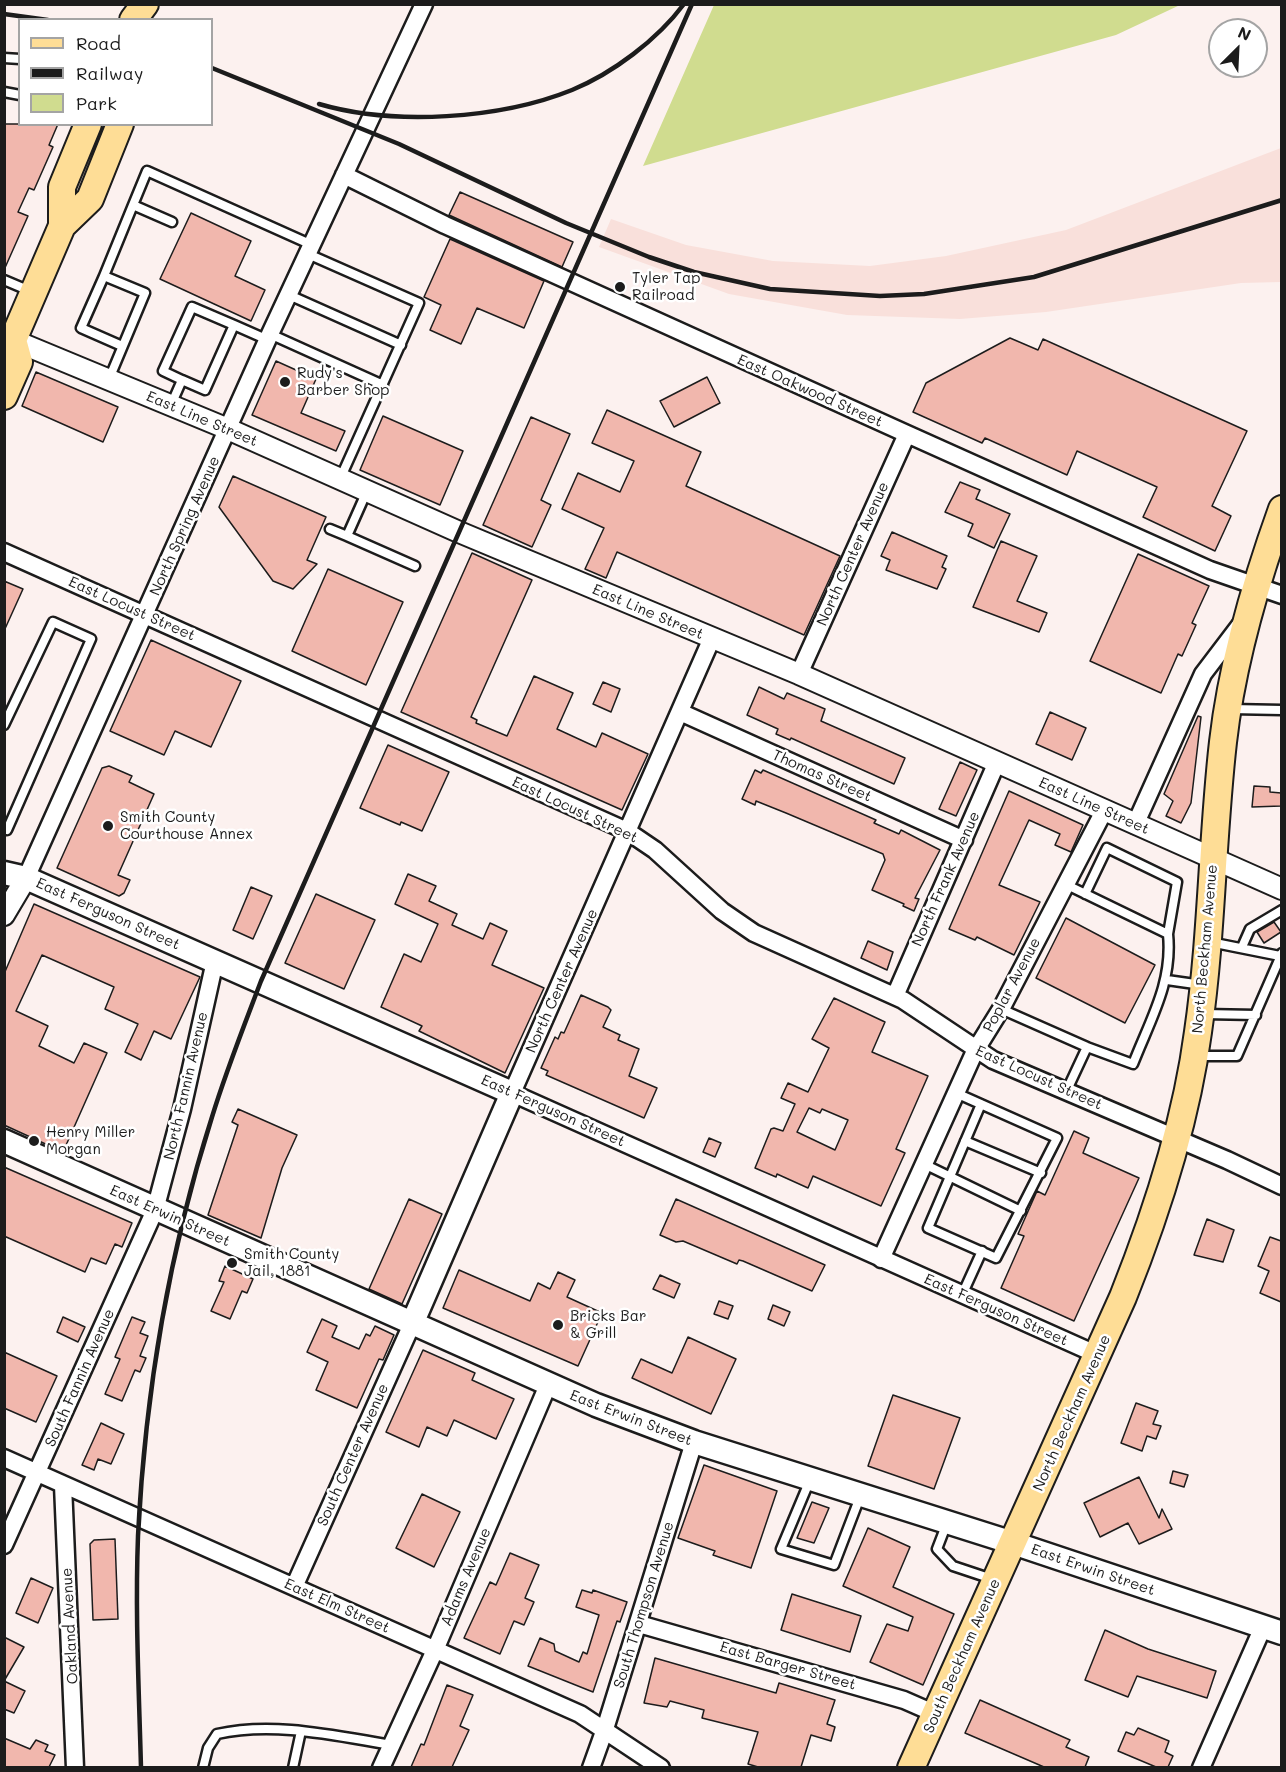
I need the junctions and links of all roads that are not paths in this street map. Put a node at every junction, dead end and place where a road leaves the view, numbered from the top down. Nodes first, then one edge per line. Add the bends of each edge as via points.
1 (145, 4) edge
2 (424, 4) edge
3 (134, 18) edge
4 (87, 126) edge
5 (119, 126) edge
6 (344, 175) junction
7 (133, 205) junction
8 (172, 222) dead end
9 (62, 226) junction
10 (310, 250) junction
11 (104, 276) junction
12 (4, 279) edge
13 (33, 292) junction
14 (288, 295) junction
15 (234, 325) junction
16 (269, 337) junction
17 (9, 343) edge
18 (401, 345) junction
19 (122, 346) junction
20 (109, 380) junction
21 (182, 380) junction
22 (383, 385) junction
23 (4, 396) edge
24 (171, 406) junction
25 (228, 429) junction
26 (907, 434) junction
27 (340, 479) junction
28 (367, 491) junction
29 (1281, 509) edge
30 (330, 529) dead end
31 (347, 536) junction
32 (4, 552) edge
33 (415, 566) dead end
34 (1257, 586) junction
35 (1281, 595) edge
36 (1249, 614) junction
37 (145, 615) junction
38 (712, 638) junction
39 (799, 674) junction
40 (1228, 708) junction
41 (1281, 710) edge
42 (680, 712) junction
43 (4, 724) edge
44 (997, 762) junction
45 (1104, 811) junction
46 (8, 816) edge
47 (1136, 825) junction
48 (7, 830) dead end
49 (627, 831) junction
50 (964, 840) junction
51 (1213, 859) junction
52 (15, 876) edge
53 (1065, 884) junction
54 (1281, 889) edge
55 (1085, 894) junction
56 (1281, 910) edge
57 (4, 915) edge
58 (1168, 934) junction
59 (1207, 942) junction
60 (1242, 947) junction
61 (1281, 954) edge
62 (215, 961) junction
63 (1167, 980) junction
64 (1204, 986) junction
65 (895, 996) junction
66 (1001, 1009) junction
67 (1201, 1013) junction
68 (1256, 1015) junction
69 (1087, 1047) junction
70 (975, 1051) junction
71 (1194, 1056) junction
72 (1066, 1092) junction
73 (512, 1093) junction
74 (956, 1093) junction
75 (981, 1104) junction
76 (1176, 1139) junction
77 (4, 1141) edge
78 (965, 1141) junction
79 (924, 1164) junction
80 (1041, 1173) junction
81 (950, 1177) junction
82 (1281, 1186) edge
83 (155, 1210) junction
84 (1021, 1211) junction
85 (982, 1251) junction
86 (881, 1258) junction
87 (962, 1295) junction
88 (411, 1324) junction
89 (1098, 1355) junction
90 (548, 1385) junction
91 (694, 1442) junction
92 (4, 1458) edge
93 (37, 1473) junction
94 (811, 1480) junction
95 (63, 1485) junction
96 (861, 1495) junction
97 (947, 1522) junction
98 (1013, 1544) junction
99 (4, 1545) edge
100 (996, 1581) junction
101 (294, 1587) junction
102 (639, 1624) junction
103 (1272, 1630) edge
104 (435, 1650) junction
105 (936, 1714) junction
106 (605, 1729) junction
107 (301, 1731) junction
108 (392, 1745) junction
109 (75, 1767) edge
110 (203, 1767) edge
111 (293, 1767) edge
112 (381, 1767) edge
113 (591, 1767) edge
114 (661, 1767) edge
115 (911, 1767) edge
116 (1201, 1767) edge

1 - 3 main road
2 - 6 street, North Spring Avenue
4 - 9 main road via 62,187
5 - 9 main road via 90,199
6 - 10 street, North Spring Avenue
6 - 26 street, East Oakwood Street via 455,230
7 - 8 lane
7 - 10 lane via 147,171
7 - 11 lane
9 - 13 main road
10 - 14 street, North Spring Avenue
10 - 18 lane via 419,303
11 - 19 lane via 81,328
11 - 19 lane via 145,293
12 - 13 lane
13 - 17 main road
14 - 16 street, North Spring Avenue
14 - 18 lane
15 - 16 lane
15 - 21 lane via 205,390
15 - 21 lane via 192,307 163,371
16 - 22 lane
16 - 25 street, North Spring Avenue
17 - 20 street, East Line Street
17 - 23 main road via 19,362
18 - 22 lane
19 - 20 lane
20 - 24 street, East Line Street
21 - 24 lane
22 - 27 lane
24 - 25 street, East Line Street
25 - 27 street, East Line Street
25 - 37 street, North Spring Avenue
26 - 34 street, East Oakwood Street via 1210,570
26 - 39 street, North Center Avenue
27 - 28 street, East Line Street
28 - 31 lane
28 - 38 street, East Line Street
29 - 34 main road, North Beckham Avenue
30 - 31 lane
31 - 33 lane
32 - 37 street, East Locust Street
34 - 35 street, East Oakwood Street
34 - 36 main road, North Beckham Avenue
36 - 40 main road, North Beckham Avenue
36 - 47 street via 1203,674
37 - 49 street, East Locust Street
37 - 52 street, North Spring Avenue
38 - 39 street, East Line Street
38 - 42 street, North Center Avenue
39 - 44 street, East Line Street
40 - 41 lane
40 - 51 main road, North Beckham Avenue
42 - 49 street, North Center Avenue
42 - 50 street, Thomas Street
43 - 46 lane via 53,622 91,639
44 - 45 street, East Line Street
44 - 50 street, North Frank Avenue
45 - 47 street, East Line Street
45 - 53 street, Poplar Avenue
46 - 48 lane
47 - 51 street, East Line Street
49 - 65 street, East Locust Street via 655,850 736,923
49 - 73 street, North Center Avenue
50 - 65 street, North Frank Avenue
51 - 54 street, East Line Street
51 - 59 main road, North Beckham Avenue
52 - 57 street, North Spring Avenue
52 - 62 main road, East Ferguson Street
53 - 55 lane
53 - 66 street, Poplar Avenue
55 - 58 lane
55 - 58 lane via 1107,848 1177,882
56 - 60 lane via 1250,929
58 - 63 lane via 1171,960
59 - 60 lane
59 - 64 main road, North Beckham Avenue
60 - 61 lane
61 - 68 lane
62 - 73 main road, East Ferguson Street
62 - 83 street, North Fannin Avenue
63 - 64 lane
63 - 69 lane via 1133,1064
64 - 67 main road, North Beckham Avenue
65 - 70 street, East Locust Street
66 - 69 lane
66 - 70 street, Poplar Avenue
67 - 68 lane
67 - 71 main road, North Beckham Avenue
68 - 71 lane via 1237,1056
69 - 72 lane
70 - 72 street, East Locust Street
70 - 74 street, Poplar Avenue
71 - 76 main road, North Beckham Avenue
72 - 76 street, East Locust Street
73 - 86 street, East Ferguson Street
73 - 88 main road, North Center Avenue
74 - 75 lane
74 - 79 street, Poplar Avenue
75 - 78 lane
75 - 80 lane via 1057,1138
76 - 82 street, East Locust Street
76 - 89 main road, North Beckham Avenue via 1137,1262
77 - 83 main road, East Erwin Street
78 - 80 lane
78 - 81 lane
79 - 81 lane
79 - 86 street, Poplar Avenue
80 - 84 lane
81 - 84 lane
81 - 85 lane via 928,1228
83 - 88 main road, East Erwin Street
83 - 93 street, South Fannin Avenue
84 - 85 lane via 996,1258
85 - 87 lane
86 - 87 street, East Ferguson Street
87 - 89 street, East Ferguson Street
88 - 90 main road, East Erwin Street
88 - 101 street, South Center Avenue
89 - 98 main road, North Beckham Avenue
90 - 91 main road, East Erwin Street
90 - 104 street, Adams Avenue
91 - 94 main road, East Erwin Street
91 - 102 street, South Thompson Avenue
92 - 93 street, East Elm Street
93 - 95 street, East Elm Street
93 - 99 street, South Fannin Avenue
94 - 96 main road, East Erwin Street
94 - 96 lane via 781,1549 834,1565
95 - 101 street, East Elm Street
95 - 109 street, Oakland Avenue
96 - 97 main road, East Erwin Street
97 - 98 main road, East Erwin Street
97 - 100 lane via 937,1549 953,1566
98 - 100 main road, South Beckham Avenue
98 - 103 main road, East Erwin Street
100 - 105 main road, South Beckham Avenue
101 - 104 street, East Elm Street
102 - 105 street, East Barger Street via 904,1700
102 - 106 street, South Thompson Avenue
103 - 116 street
104 - 106 street, East Elm Street via 580,1714
104 - 108 street, Adams Avenue
105 - 115 main road, South Beckham Avenue
106 - 113 street, South Thompson Avenue
106 - 114 street, East Elm Street
107 - 108 lane
107 - 110 lane via 235,1730 218,1734 208,1748
107 - 111 lane
108 - 112 street, Adams Avenue

